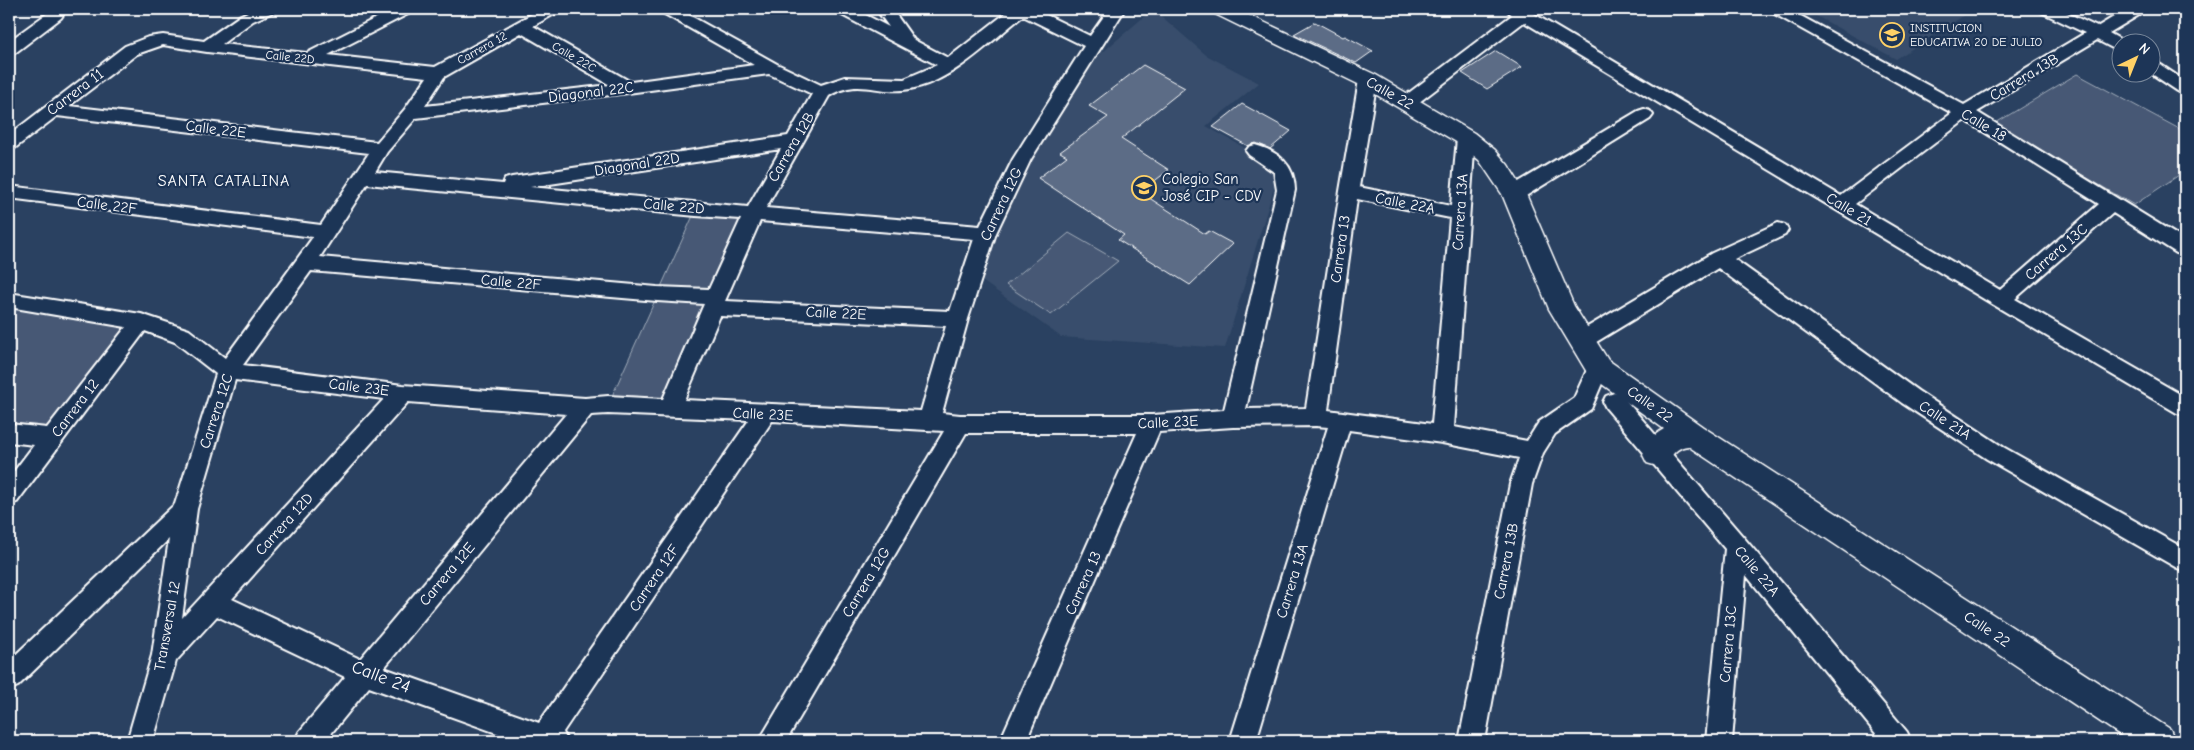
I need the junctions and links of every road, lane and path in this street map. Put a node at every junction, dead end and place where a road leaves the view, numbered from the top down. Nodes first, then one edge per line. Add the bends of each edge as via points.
1 (267, 9) edge
2 (406, 9) edge
3 (552, 9) edge
4 (668, 9) edge
5 (842, 9) edge
6 (884, 9) edge
7 (1022, 9) edge
8 (1118, 9) edge
9 (1220, 9) edge
10 (1777, 9) edge
11 (2047, 9) edge
12 (2138, 9) edge
13 (1521, 10) edge
14 (55, 15) dead end
15 (521, 26) junction
16 (2097, 33) junction
17 (2112, 42) edge
18 (909, 43) junction
19 (143, 44) joint
20 (1093, 44) junction
21 (208, 47) junction
22 (9, 49) edge
23 (308, 59) junction
24 (949, 65) junction
25 (771, 68) junction
26 (438, 73) junction
27 (2162, 73) edge
28 (1368, 80) junction
29 (628, 88) junction
30 (2185, 88) edge
31 (822, 92) junction
32 (1408, 102) junction
33 (52, 110) junction
34 (1964, 112) junction
35 (411, 113) junction
36 (1644, 115) dead end
37 (1466, 138) junction
38 (794, 140) junction
39 (9, 144) edge
40 (381, 148) junction
41 (1255, 151) dead end
42 (362, 177) junction
43 (480, 188) junction
44 (1349, 191) junction
45 (9, 192) edge
46 (1514, 194) junction
47 (2112, 204) junction
48 (1842, 205) junction
49 (754, 212) junction
50 (1460, 214) junction
51 (1778, 230) dead end
52 (325, 232) junction
53 (986, 232) junction
54 (2185, 248) edge
55 (1719, 258) junction
56 (306, 263) junction
57 (9, 300) edge
58 (2001, 300) junction
59 (714, 302) junction
60 (958, 319) junction
61 (141, 322) junction
62 (1581, 341) junction
63 (1598, 367) junction
64 (227, 371) junction
65 (403, 393) junction
66 (1642, 399) junction
67 (1614, 402) junction
68 (1583, 403) junction
69 (586, 406) junction
70 (2185, 407) edge
71 (670, 408) junction
72 (765, 414) junction
73 (1316, 417) junction
74 (1234, 418) junction
75 (929, 420) junction
76 (1341, 420) junction
77 (960, 424) junction
78 (1152, 424) junction
79 (9, 433) edge
80 (1442, 434) junction
81 (1693, 435) junction
82 (53, 438) junction
83 (1533, 451) junction
84 (1657, 455) junction
85 (9, 495) edge
86 (185, 509) junction
87 (1737, 546) junction
88 (2185, 561) edge
89 (213, 602) junction
90 (165, 655) junction
91 (364, 673) junction
92 (9, 678) edge
93 (547, 740) edge
94 (140, 741) edge
95 (308, 741) edge
96 (772, 741) edge
97 (1013, 741) edge
98 (1243, 741) edge
99 (1472, 741) edge
100 (1719, 741) edge
101 (1898, 741) edge
102 (2158, 741) edge

1 - 21 street via 247,18
2 - 23 street
3 - 15 street, Carrera 12
4 - 25 street
5 - 18 street
6 - 18 street
7 - 20 street
7 - 24 street
8 - 20 street, Carrera 12G
9 - 28 street, Calle 22
10 - 34 street, Calle 18
11 - 16 street
12 - 16 street, Carrera 13B
13 - 32 street
13 - 48 street, Calle 21
14 - 22 street
15 - 26 street, Carrera 12
15 - 29 street, Calle 22C
16 - 17 street
16 - 34 street, Carrera 13B
18 - 24 street
19 - 21 street, Calle 22D via 163,40
19 - 33 street, Carrera 11
20 - 53 street, Carrera 12G via 1022,159
21 - 23 street, Calle 22D
23 - 26 street, Calle 22D
24 - 31 street via 914,83 851,81 830,86
25 - 29 street, Diagonal 22C
25 - 31 street
26 - 35 street, Carrera 12C
27 - 30 street
28 - 32 street, Calle 22
28 - 44 street, Carrera 13
29 - 35 street, Diagonal 22C
31 - 38 street, Carrera 12B
32 - 37 street, Calle 22
33 - 39 street, Carrera 11
33 - 40 street, Calle 22E
34 - 47 street, Calle 18
34 - 48 street, Carrera 13B
35 - 40 street, Carrera 12C
36 - 46 street
37 - 46 street, Calle 22 via 1487,155
37 - 50 street, Carrera 13A
38 - 43 street, Diagonal 22D
38 - 49 street, Carrera 12B
40 - 42 street, Carrera 12C
41 - 74 street via 1277,163 1287,178
42 - 43 street, Calle 22D
42 - 52 street, Carrera 12C
43 - 49 street, Calle 22D
44 - 50 street, Calle 22A
44 - 73 street, Carrera 13
45 - 52 street, Calle 22F
46 - 62 street, Calle 22 via 1562,309
47 - 54 street, Calle 18
47 - 58 street, Carrera 13C
48 - 58 street, Calle 21
49 - 53 street, Calle 22D
49 - 59 street, Carrera 12B
50 - 80 street, Carrera 13A
51 - 55 street
52 - 56 street, Carrera 12C
53 - 60 street, Carrera 12G
55 - 62 street
55 - 88 street, Calle 21A via 1910,397 1995,453
56 - 59 street, Calle 22F via 657,294
56 - 64 street, Carrera 12C
57 - 61 street
58 - 70 street, Calle 21
59 - 60 street, Calle 22E
59 - 71 street, Carrera 12B
60 - 75 street, Carrera 12G
61 - 64 street via 182,336
61 - 82 street, Carrera 12
62 - 63 street, Calle 22
63 - 66 street, Calle 22
63 - 68 street
64 - 65 street, Calle 23E
64 - 86 street, Carrera 12C
65 - 69 street, Calle 23E
65 - 89 street, Carrera 12D
66 - 67 street
66 - 81 street, Calle 22
67 - 68 street
67 - 84 street, Calle 22A
68 - 83 street, Carrera 13B via 1547,428
69 - 71 street, Calle 23E
69 - 91 street, Carrera 12E
71 - 72 street, Calle 23E
72 - 75 street, Calle 23E
72 - 93 street, Carrera 12F
73 - 74 street, Calle 23E
73 - 76 street, Calle 23E
74 - 78 street, Calle 23E
75 - 77 street, Calle 23E
76 - 80 street, Calle 23E
76 - 98 street, Carrera 13A
77 - 78 street, Calle 23E
77 - 96 street, Carrera 12G
78 - 97 street, Carrera 13
79 - 82 street
80 - 83 street, Calle 23E
81 - 84 street via 1681,434 1671,438 1661,445
81 - 102 street, Calle 22
82 - 85 street, Carrera 12
83 - 99 street, Carrera 13B via 1521,484
84 - 87 street, Calle 22A
86 - 90 street, Transversal 12
86 - 92 street, Carrera 12C
87 - 100 street, Carrera 13C
87 - 101 street, Calle 22A
89 - 90 street, Carrera 12D
89 - 91 street, Calle 24
90 - 94 street, Transversal 12
91 - 93 street, Calle 24
91 - 95 street, Carrera 12E

